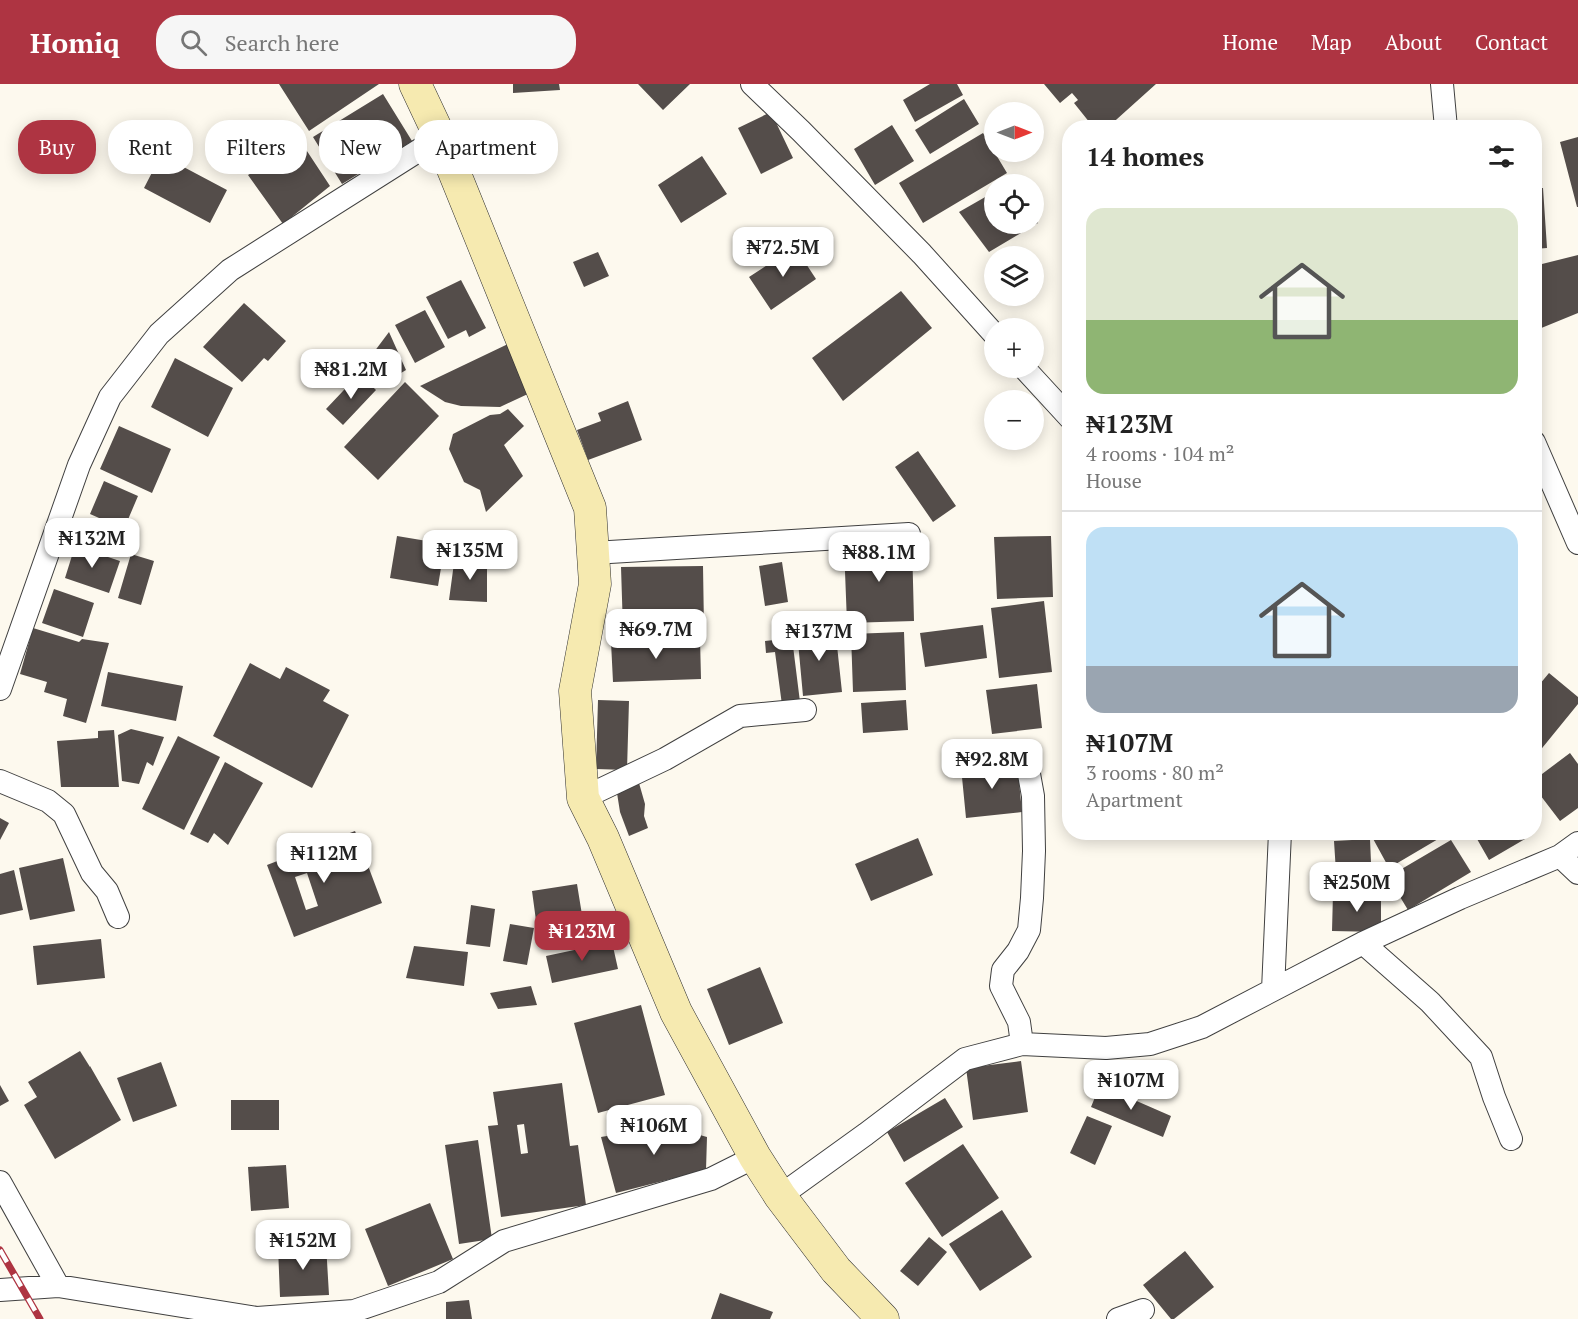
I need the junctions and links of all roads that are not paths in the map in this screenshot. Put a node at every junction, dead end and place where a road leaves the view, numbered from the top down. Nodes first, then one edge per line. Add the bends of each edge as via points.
1 (415, 84) edge
2 (752, 84) edge
3 (1442, 84) edge
4 (432, 120) edge
5 (1445, 120) edge
6 (414, 153) edge
7 (455, 174) edge
8 (984, 323) edge
9 (1033, 378) edge
10 (1062, 409) edge
11 (1542, 460) edge
12 (909, 534) dead end
13 (1578, 543) edge
14 (593, 553) junction
15 (0, 689) edge
16 (805, 710) dead end
17 (1025, 752) dead end
18 (0, 781) edge
19 (583, 798) junction
20 (1280, 840) edge
21 (1569, 849) edge
22 (1578, 873) edge
23 (118, 917) dead end
24 (1364, 942) junction
25 (1274, 990) junction
26 (1022, 1044) junction
27 (1511, 1139) dead end
28 (755, 1157) junction
29 (0, 1182) edge
30 (780, 1196) junction
31 (58, 1286) junction
32 (0, 1290) edge
33 (1143, 1310) dead end
34 (883, 1319) edge
35 (1118, 1319) edge

1 - 4 street
2 - 8 street via 922,254
3 - 5 street
6 - 15 street via 230,270 159,334 110,397 79,465
7 - 14 street via 590,507
9 - 10 street
11 - 13 street
12 - 14 street
14 - 19 street via 595,584 575,692
16 - 19 street via 740,716 665,759
17 - 26 street via 1033,796 1029,930 1003,970 1001,986 1019,1022
18 - 23 street via 48,801 64,814
19 - 28 street via 676,1012
20 - 25 street
21 - 22 street
21 - 24 street
24 - 25 street
24 - 27 street via 1430,1002 1481,1057
25 - 26 street via 1202,1027 1150,1044 1106,1048
26 - 30 street via 965,1059
28 - 30 street
28 - 31 street via 711,1179 504,1241 439,1282 354,1311 257,1318
29 - 31 street
30 - 34 street via 836,1270
31 - 32 street
33 - 35 street

